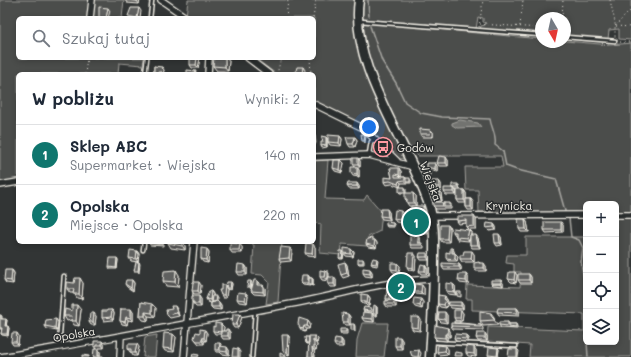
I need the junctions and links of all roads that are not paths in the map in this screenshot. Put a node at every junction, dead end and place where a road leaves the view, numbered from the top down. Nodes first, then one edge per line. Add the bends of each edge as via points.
1 (92, 0) edge
2 (152, 0) edge
3 (160, 0) edge
4 (359, 0) edge
5 (90, 16) edge
6 (150, 16) edge
7 (184, 16) edge
8 (358, 21) junction
9 (535, 35) edge
10 (571, 37) edge
11 (615, 41) road end
12 (147, 60) edge
13 (209, 60) edge
14 (251, 60) edge
15 (144, 72) edge
16 (208, 72) edge
17 (266, 72) edge
18 (316, 105) edge
19 (374, 138) junction
20 (369, 155) junction
21 (316, 157) edge
22 (397, 161) junction
23 (414, 167) junction
24 (16, 182) edge
25 (0, 184) edge
26 (583, 215) edge
27 (619, 215) edge
28 (631, 215) edge
29 (432, 216) junction
30 (144, 244) edge
31 (194, 244) edge
32 (143, 250) dead end
33 (64, 276) dead end
34 (434, 279) junction
35 (255, 310) junction
36 (187, 323) junction
37 (121, 336) junction
38 (431, 342) junction
39 (516, 346) dead end
40 (59, 347) junction
41 (0, 357) edge
42 (120, 357) edge
43 (184, 357) edge
44 (252, 357) edge
45 (430, 357) edge

1 - 5 street
2 - 6 lane
3 - 7 street
4 - 8 street, Wiejska
8 - 9 lane
8 - 23 street, Wiejska via 373,82
10 - 11 lane
12 - 15 lane
13 - 16 street
14 - 17 street
18 - 19 street via 363,128
19 - 20 lane
19 - 22 street
20 - 21 street
20 - 22 street
22 - 23 street
23 - 29 street, Wiejska
24 - 25 street
26 - 29 street, Krynicka
27 - 28 street
29 - 34 street, Wiejska
30 - 32 lane
31 - 36 street
33 - 40 lane
34 - 35 street, Opolska via 386,284
34 - 38 street, Wiejska
35 - 36 street, Opolska
35 - 44 lane
36 - 37 street, Opolska
36 - 43 street
37 - 40 street, Opolska
37 - 42 street
38 - 39 lane
38 - 45 street, Wiejska
40 - 41 street, Opolska

